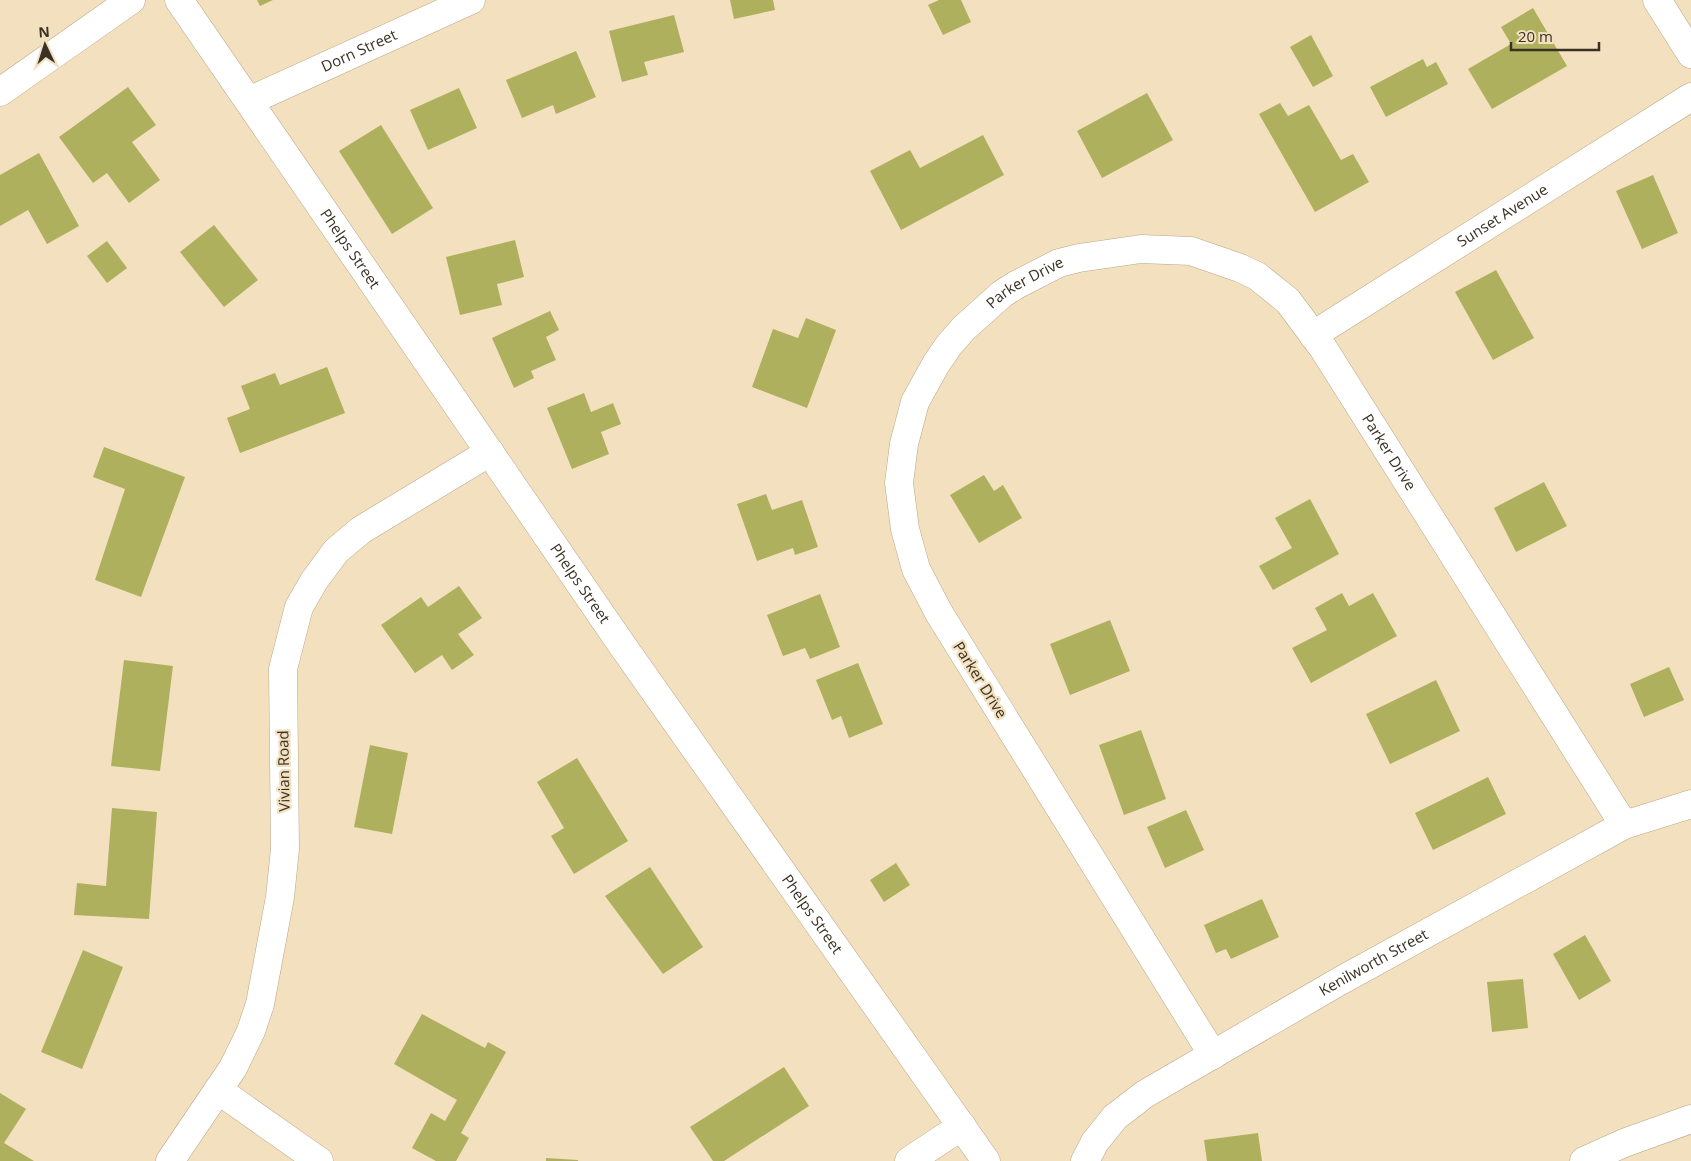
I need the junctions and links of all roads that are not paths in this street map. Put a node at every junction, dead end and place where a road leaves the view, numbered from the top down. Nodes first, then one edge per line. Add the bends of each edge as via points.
1 (131, 0) edge
2 (179, 0) edge
3 (471, 0) edge
4 (1657, 0) edge
5 (1691, 54) edge
6 (0, 92) edge
7 (1691, 97) edge
8 (249, 101) junction
9 (1313, 335) junction
10 (490, 452) junction
11 (1691, 804) edge
12 (1624, 825) junction
13 (1213, 1054) junction
14 (218, 1090) junction
15 (1691, 1119) edge
16 (962, 1126) junction
17 (170, 1161) edge
18 (319, 1161) edge
19 (909, 1161) edge
20 (986, 1161) edge
21 (1085, 1161) edge
22 (1584, 1161) edge

1 - 6 street
2 - 8 street, Phelps Street
3 - 8 street, Dorn Street
4 - 5 street
7 - 9 street, Sunset Avenue
8 - 10 street, Phelps Street
9 - 12 street, Parker Drive
9 - 13 street, Parker Drive via 1288,301 1257,276 1191,251 1141,249 1059,263 1002,294 949,345 915,402 904,444 899,483 905,529 916,569 939,613
10 - 14 street, Vivian Road via 362,530 336,551 299,608 283,669 285,849 280,897 260,1004 233,1068
10 - 16 street, Phelps Street via 622,645
11 - 12 street, Kenilworth Street
12 - 13 street, Kenilworth Street
13 - 21 street, Kenilworth Street via 1145,1094 1115,1117
14 - 17 street, Vivian Road
14 - 18 street
15 - 22 street
16 - 19 street
16 - 20 street, Phelps Street

